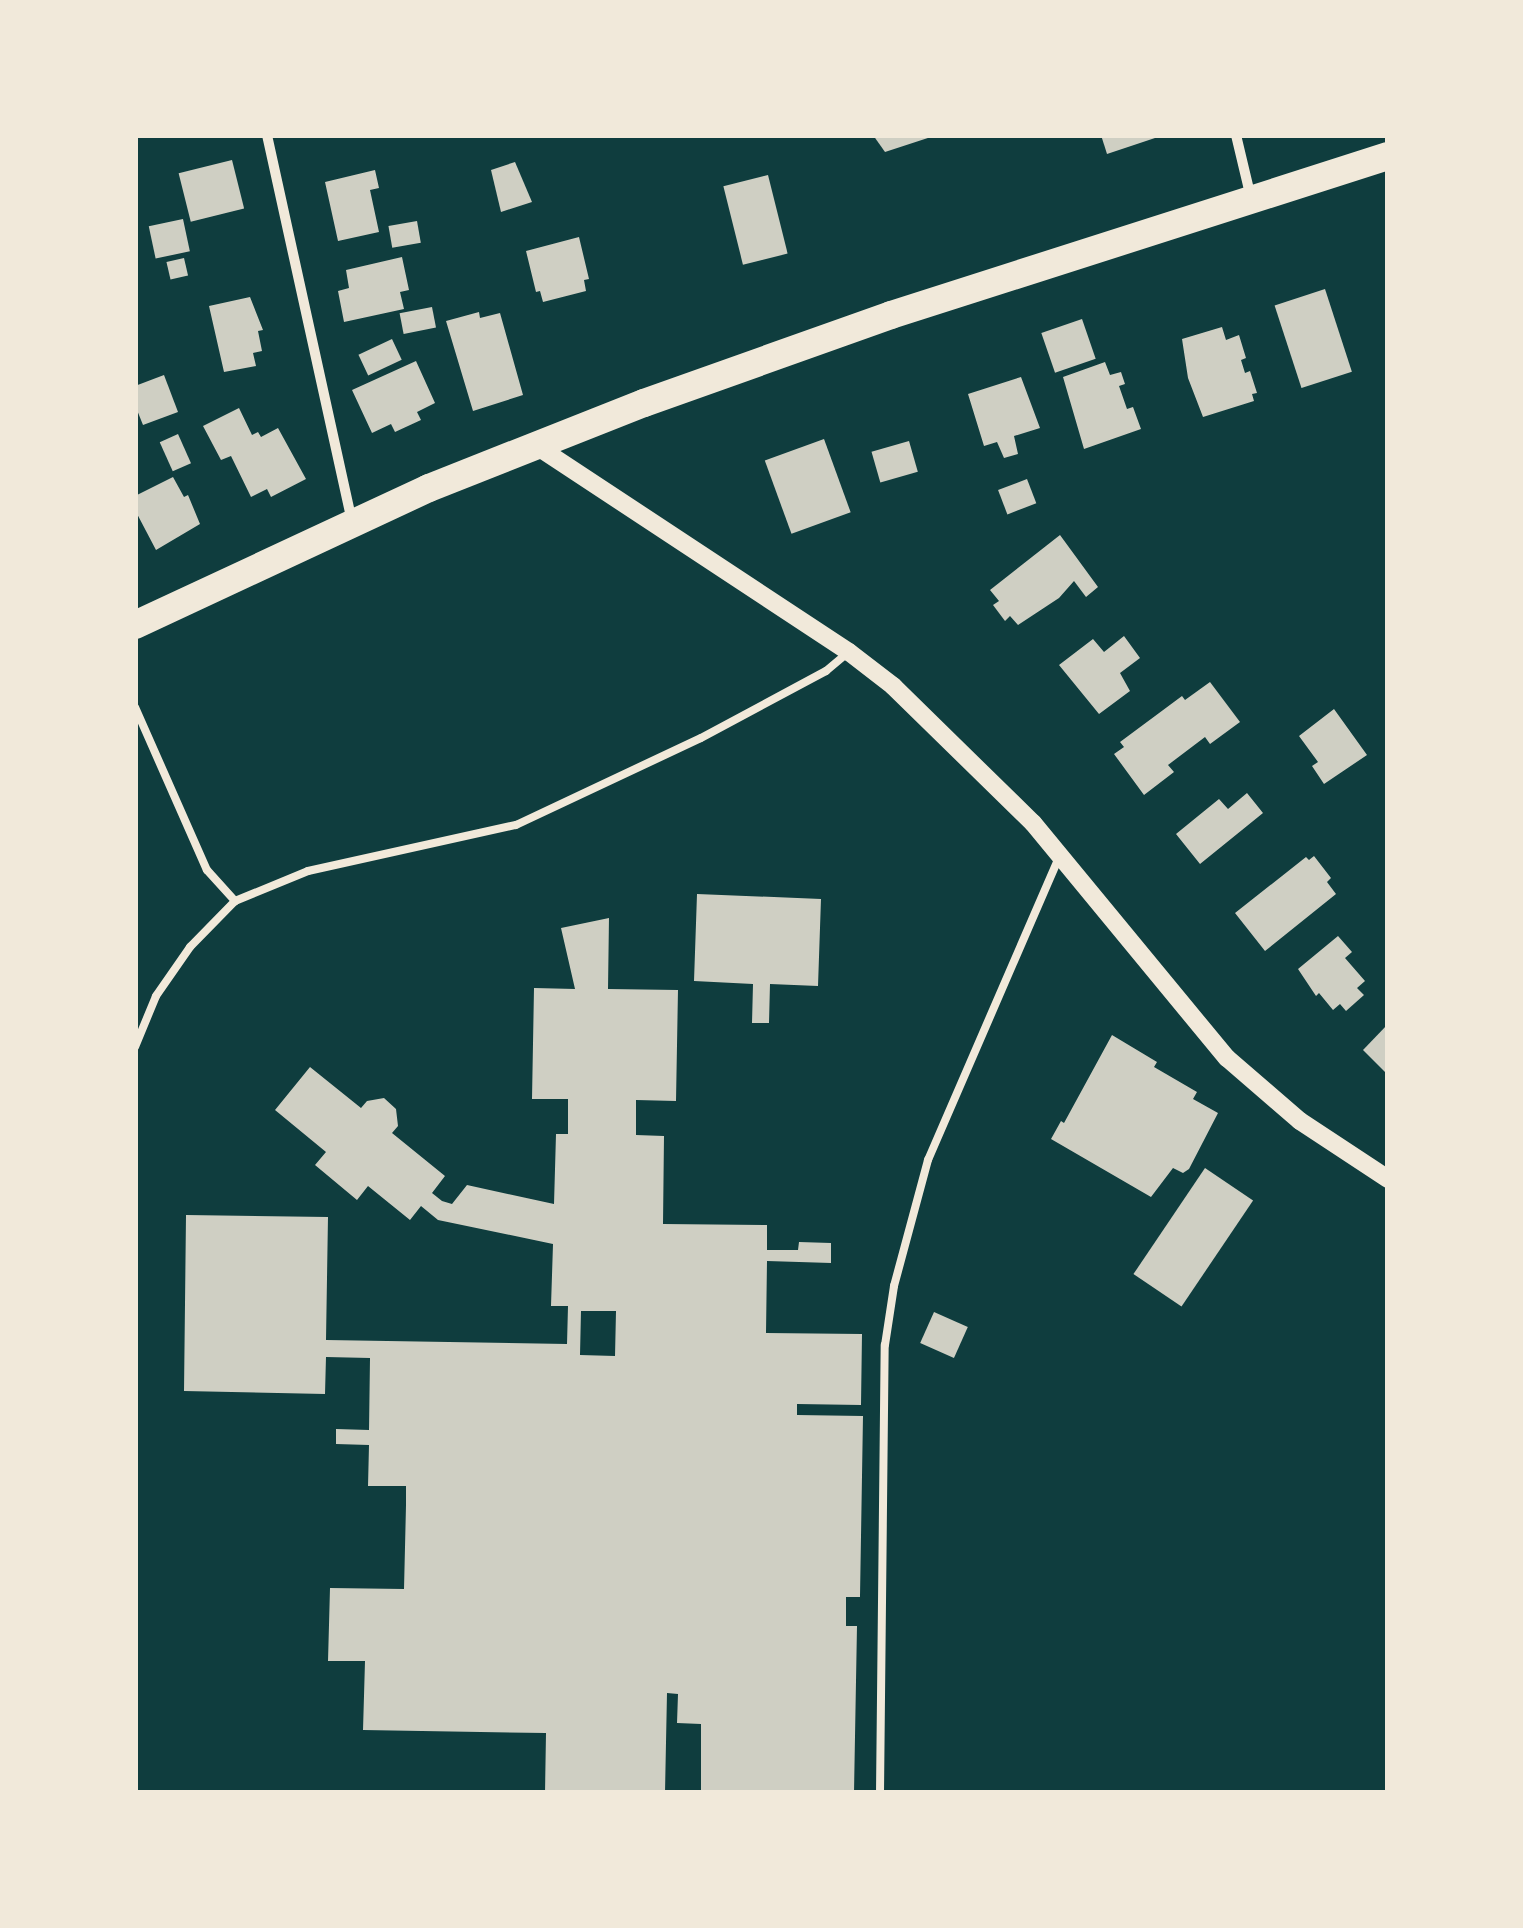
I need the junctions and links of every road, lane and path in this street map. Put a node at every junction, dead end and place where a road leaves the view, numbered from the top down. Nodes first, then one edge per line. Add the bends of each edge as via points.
1 (266, 135) edge
2 (1236, 135) edge
3 (1388, 156) edge
4 (1251, 199) junction
5 (535, 445) junction
6 (352, 524) junction
7 (135, 625) edge
8 (850, 652) junction
9 (135, 706) edge
10 (1060, 854) junction
11 (235, 901) junction
12 (135, 1047) edge
13 (1388, 1180) edge
14 (880, 1793) edge

1 - 6 street
2 - 4 street
3 - 4 highway
4 - 5 highway via 891,315
5 - 6 highway
5 - 8 street
6 - 7 highway
8 - 10 street via 962,749
8 - 11 lane via 701,738 516,826 308,871
9 - 11 lane via 208,870
10 - 13 street via 1227,1058 1300,1120
10 - 14 lane via 928,1160 894,1286 885,1346
11 - 12 lane via 156,996

